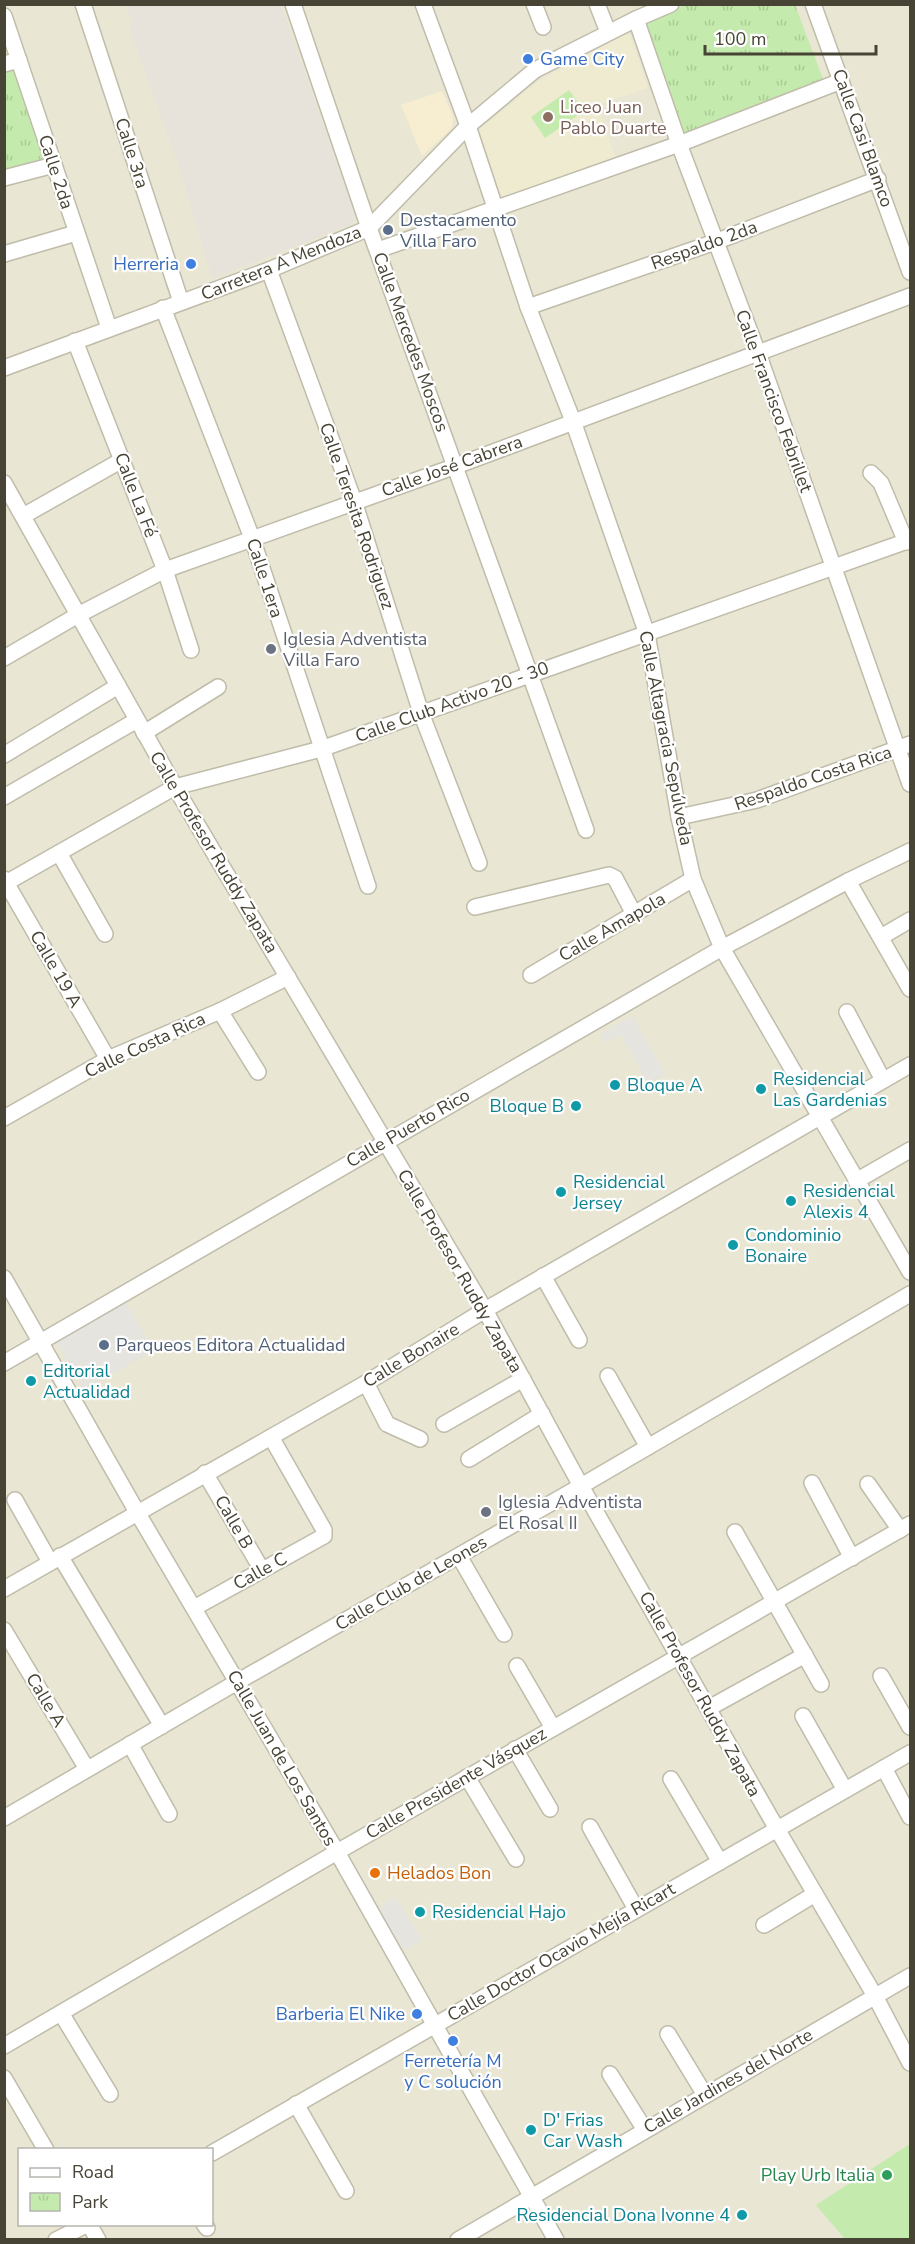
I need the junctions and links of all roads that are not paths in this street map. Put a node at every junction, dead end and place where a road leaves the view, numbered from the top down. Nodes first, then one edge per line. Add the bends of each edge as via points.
1 (83, 4) edge
2 (293, 4) edge
3 (423, 4) edge
4 (534, 4) edge
5 (597, 4) edge
6 (671, 4) edge
7 (813, 4) edge
8 (4, 15) edge
9 (636, 19) junction
10 (543, 27) dead end
11 (608, 32) junction
12 (12, 62) edge
13 (841, 81) junction
14 (468, 126) junction
15 (679, 144) junction
16 (54, 165) junction
17 (4, 178) edge
18 (878, 179) junction
19 (495, 209) junction
20 (369, 228) junction
21 (76, 233) junction
22 (715, 242) junction
23 (378, 250) junction
24 (4, 254) edge
25 (269, 270) junction
26 (910, 272) edge
27 (910, 296) edge
28 (182, 302) junction
29 (528, 307) junction
30 (163, 308) junction
31 (109, 328) junction
32 (75, 341) junction
33 (758, 352) junction
34 (4, 368) edge
35 (573, 421) junction
36 (122, 460) junction
37 (456, 466) junction
38 (871, 473) dead end
39 (4, 483) edge
40 (354, 501) junction
41 (23, 516) junction
42 (252, 538) junction
43 (908, 541) edge
44 (834, 568) junction
45 (165, 570) junction
46 (78, 615) junction
47 (647, 634) junction
48 (191, 650) dead end
49 (4, 658) edge
50 (529, 674) junction
51 (118, 686) junction
52 (218, 687) dead end
53 (422, 713) junction
54 (140, 727) junction
55 (904, 746) edge
56 (321, 748) junction
57 (4, 755) edge
58 (910, 784) edge
59 (174, 788) junction
60 (4, 797) edge
61 (680, 818) junction
62 (586, 830) dead end
63 (910, 851) edge
64 (59, 853) junction
65 (479, 863) dead end
66 (693, 879) junction
67 (848, 881) junction
68 (5, 882) edge
69 (368, 886) dead end
70 (475, 907) dead end
71 (634, 914) junction
72 (910, 920) edge
73 (105, 934) dead end
74 (881, 937) junction
75 (723, 948) junction
76 (531, 975) dead end
77 (288, 977) junction
78 (910, 989) edge
79 (220, 1011) junction
80 (846, 1012) dead end
81 (108, 1059) junction
82 (910, 1065) edge
83 (258, 1072) dead end
84 (883, 1080) junction
85 (4, 1118) edge
86 (819, 1118) junction
87 (385, 1141) junction
88 (910, 1150) edge
89 (856, 1181) junction
90 (910, 1272) edge
91 (543, 1276) junction
92 (4, 1278) edge
93 (910, 1294) edge
94 (485, 1310) junction
95 (579, 1340) dead end
96 (42, 1341) junction
97 (4, 1362) edge
98 (608, 1376) dead end
99 (523, 1379) junction
100 (366, 1383) junction
101 (542, 1414) junction
102 (444, 1424) dead end
103 (271, 1437) junction
104 (420, 1439) dead end
105 (648, 1447) junction
106 (469, 1459) dead end
107 (205, 1473) junction
108 (812, 1483) dead end
109 (868, 1484) dead end
110 (582, 1486) junction
111 (15, 1500) dead end
112 (137, 1512) junction
113 (905, 1527) edge
114 (735, 1532) dead end
115 (459, 1556) junction
116 (852, 1558) junction
117 (55, 1559) junction
118 (262, 1570) junction
119 (4, 1589) edge
120 (775, 1601) junction
121 (194, 1608) junction
122 (4, 1630) edge
123 (504, 1634) dead end
124 (680, 1655) junction
125 (805, 1655) junction
126 (518, 1666) dead end
127 (881, 1676) dead end
128 (237, 1682) junction
129 (821, 1684) dead end
130 (709, 1707) junction
131 (803, 1716) dead end
132 (162, 1726) junction
133 (910, 1727) edge
134 (553, 1728) junction
135 (130, 1744) junction
136 (516, 1749) junction
137 (910, 1753) edge
138 (884, 1768) junction
139 (87, 1769) junction
140 (467, 1777) junction
141 (671, 1779) dead end
142 (845, 1790) junction
143 (550, 1809) dead end
144 (169, 1814) dead end
145 (910, 1817) edge
146 (4, 1818) edge
147 (590, 1827) dead end
148 (777, 1829) junction
149 (337, 1852) junction
150 (516, 1859) dead end
151 (720, 1862) junction
152 (815, 1894) junction
153 (636, 1910) junction
154 (764, 1925) dead end
155 (910, 1976) edge
156 (875, 1996) junction
157 (61, 2013) junction
158 (435, 2024) junction
159 (668, 2034) dead end
160 (4, 2046) edge
161 (910, 2063) edge
162 (610, 2073) dead end
163 (4, 2078) edge
164 (110, 2094) dead end
165 (705, 2094) junction
166 (297, 2104) junction
167 (645, 2130) junction
168 (45, 2148) edge
169 (213, 2152) edge
170 (346, 2191) dead end
171 (531, 2196) junction
172 (84, 2226) edge
173 (89, 2226) edge
174 (56, 2240) edge
175 (98, 2240) edge
176 (458, 2240) edge
177 (556, 2240) edge

1 - 28 street, Calle 3ra
2 - 20 street, Calle Mercedes Moscos
3 - 14 street, Calle Altagracia Sepúlveda
4 - 10 street
5 - 11 street
6 - 9 street, Carretera A Mendoza
7 - 13 street, Calle Casi Blamco
8 - 12 street, Calle 2da
9 - 11 street, Carretera A Mendoza
9 - 15 street, Calle Francisco Febrillet
11 - 14 street, Carretera A Mendoza via 536,70
12 - 16 street, Calle 2da
13 - 15 street
13 - 18 street, Calle Casi Blamco
14 - 19 street, Calle Altagracia Sepúlveda
14 - 20 street, Carretera A Mendoza
15 - 19 street
15 - 22 street, Calle Francisco Febrillet
16 - 17 street
16 - 21 street, Calle 2da
18 - 22 street, Respaldo 2da
18 - 26 street, Calle Casi Blamco
19 - 23 street
19 - 29 street, Calle Altagracia Sepúlveda
20 - 23 street, Calle Mercedes Moscos
20 - 25 street, Carretera A Mendoza
21 - 24 street
21 - 31 street, Calle 2da
22 - 29 street, Respaldo 2da
22 - 33 street, Calle Francisco Febrillet
23 - 37 street, Calle Mercedes Moscos
25 - 28 street, Carretera A Mendoza
25 - 40 street, Calle Teresita Rodriguez
27 - 33 street, Calle José Cabrera
28 - 30 street, Carretera A Mendoza
29 - 35 street, Calle Altagracia Sepúlveda
30 - 31 street, Carretera A Mendoza
30 - 42 street, Calle 1era
31 - 32 street, Carretera A Mendoza
32 - 34 street, Carretera A Mendoza
32 - 36 street, Calle La Fé
33 - 35 street, Calle José Cabrera
33 - 44 street, Calle Francisco Febrillet
35 - 37 street, Calle José Cabrera
35 - 47 street, Calle Altagracia Sepúlveda
36 - 41 street
36 - 45 street, Calle La Fé
37 - 40 street, Calle José Cabrera
37 - 50 street, Calle Mercedes Moscos
38 - 43 street via 881,483
39 - 41 street, Calle Profesor Ruddy Zapata
40 - 42 street, Calle José Cabrera
40 - 53 street, Calle Teresita Rodriguez
41 - 46 street, Calle Profesor Ruddy Zapata
42 - 45 street, Calle José Cabrera
42 - 56 street, Calle 1era
43 - 44 street, Calle Club Activo 20 - 30
44 - 47 street, Calle Club Activo 20 - 30
44 - 55 street, Calle Francisco Febrillet
45 - 46 street, Calle José Cabrera
45 - 48 street, Calle La Fé
46 - 49 street, Calle José Cabrera
46 - 51 street, Calle Profesor Ruddy Zapata
47 - 50 street, Calle Club Activo 20 - 30
47 - 61 street, Calle Altagracia Sepúlveda
50 - 53 street, Calle Club Activo 20 - 30
50 - 62 street, Calle Mercedes Moscos
51 - 54 street, Calle Profesor Ruddy Zapata
51 - 57 street
52 - 54 street
53 - 56 street, Calle Club Activo 20 - 30
53 - 65 street, Calle Teresita Rodriguez
54 - 59 street, Calle Profesor Ruddy Zapata
54 - 60 street
55 - 58 street, Calle Francisco Febrillet
55 - 61 street, Respaldo Costa Rica via 757,800
56 - 59 street, Calle Club Activo 20 - 30
56 - 69 street, Calle 1era
59 - 64 street, Calle Club Activo 20 - 30
59 - 77 street, Calle Profesor Ruddy Zapata
61 - 66 street, Calle Altagracia Sepúlveda
63 - 67 street, Calle Puerto Rico
64 - 68 street, Calle Club Activo 20 - 30
64 - 73 street
66 - 71 street, Calle Amapola
66 - 75 street, Calle Altagracia Sepúlveda
67 - 74 street
67 - 75 street, Calle Puerto Rico
68 - 81 street, Calle 19 A
70 - 71 street via 609,875 615,878
71 - 76 street, Calle Amapola
72 - 74 street
74 - 78 street
75 - 86 street, Calle Altagracia Sepúlveda
75 - 87 street, Calle Puerto Rico
77 - 79 street, Calle Costa Rica
77 - 87 street, Calle Profesor Ruddy Zapata
79 - 81 street, Calle Costa Rica
79 - 83 street
80 - 84 street
81 - 85 street, Calle Costa Rica
82 - 84 street, Calle Bonaire
84 - 86 street, Calle Bonaire
86 - 89 street, Calle Altagracia Sepúlveda
86 - 91 street, Calle Bonaire
87 - 94 street, Calle Profesor Ruddy Zapata
87 - 96 street, Calle Puerto Rico
88 - 89 street
89 - 90 street, Calle Altagracia Sepúlveda
91 - 94 street, Calle Bonaire
91 - 95 street
92 - 96 street, Calle Juan de Los Santos
93 - 105 street, Calle Club de Leones
94 - 99 street, Calle Profesor Ruddy Zapata
94 - 100 street, Calle Bonaire
96 - 97 street, Calle Puerto Rico
96 - 112 street, Calle Juan de Los Santos
98 - 105 street
99 - 101 street, Calle Profesor Ruddy Zapata
99 - 102 street
100 - 103 street, Calle Bonaire
100 - 104 street via 387,1424
101 - 106 street
101 - 110 street, Calle Profesor Ruddy Zapata
103 - 107 street, Calle Bonaire
103 - 118 street, Calle C via 325,1533
105 - 110 street, Calle Club de Leones
107 - 112 street, Calle Bonaire
107 - 118 street, Calle B
108 - 116 street
109 - 113 street
110 - 115 street, Calle Club de Leones
110 - 124 street, Calle Profesor Ruddy Zapata
111 - 117 street
112 - 117 street, Calle Bonaire
112 - 121 street, Calle Juan de Los Santos
113 - 116 street, Calle Presidente Vásquez
114 - 120 street
115 - 123 street
115 - 128 street, Calle Club de Leones
116 - 120 street, Calle Presidente Vásquez
117 - 119 street, Calle Bonaire
117 - 132 street
118 - 121 street, Calle C
120 - 124 street, Calle Presidente Vásquez
120 - 125 street
121 - 128 street, Calle Juan de Los Santos
122 - 139 street, Calle A
124 - 130 street, Calle Profesor Ruddy Zapata
124 - 134 street, Calle Presidente Vásquez
125 - 129 street
125 - 130 street
126 - 134 street
127 - 133 street
128 - 132 street, Calle Club de Leones
128 - 149 street, Calle Juan de Los Santos
130 - 148 street, Calle Profesor Ruddy Zapata
131 - 142 street
132 - 135 street, Calle Club de Leones
134 - 136 street, Calle Presidente Vásquez
135 - 139 street, Calle Club de Leones
135 - 144 street
136 - 140 street, Calle Presidente Vásquez
136 - 143 street
137 - 138 street, Calle Doctor Ocavio Mejía Ricart
138 - 142 street, Calle Doctor Ocavio Mejía Ricart
138 - 145 street
139 - 146 street, Calle Club de Leones
140 - 149 street, Calle Presidente Vásquez
140 - 150 street
141 - 151 street
142 - 148 street, Calle Doctor Ocavio Mejía Ricart
147 - 153 street
148 - 151 street, Calle Doctor Ocavio Mejía Ricart
148 - 152 street, Calle Profesor Ruddy Zapata
149 - 157 street, Calle Presidente Vásquez
149 - 158 street, Calle Juan de Los Santos
151 - 153 street, Calle Doctor Ocavio Mejía Ricart
152 - 154 street
152 - 156 street, Calle Profesor Ruddy Zapata
153 - 158 street, Calle Doctor Ocavio Mejía Ricart
155 - 156 street, Calle Jardines del Norte
156 - 161 street, Calle Profesor Ruddy Zapata
156 - 165 street, Calle Jardines del Norte
157 - 160 street, Calle Presidente Vásquez
157 - 164 street
158 - 166 street, Calle Doctor Ocavio Mejía Ricart
158 - 171 street, Calle Juan de Los Santos
159 - 165 street
162 - 167 street
163 - 168 street
165 - 167 street, Calle Jardines del Norte
166 - 169 street, Calle Doctor Ocavio Mejía Ricart
166 - 170 street
167 - 171 street, Calle Jardines del Norte
171 - 176 street, Calle Jardines del Norte
171 - 177 street, Calle Juan de Los Santos
172 - 174 street
173 - 175 street

